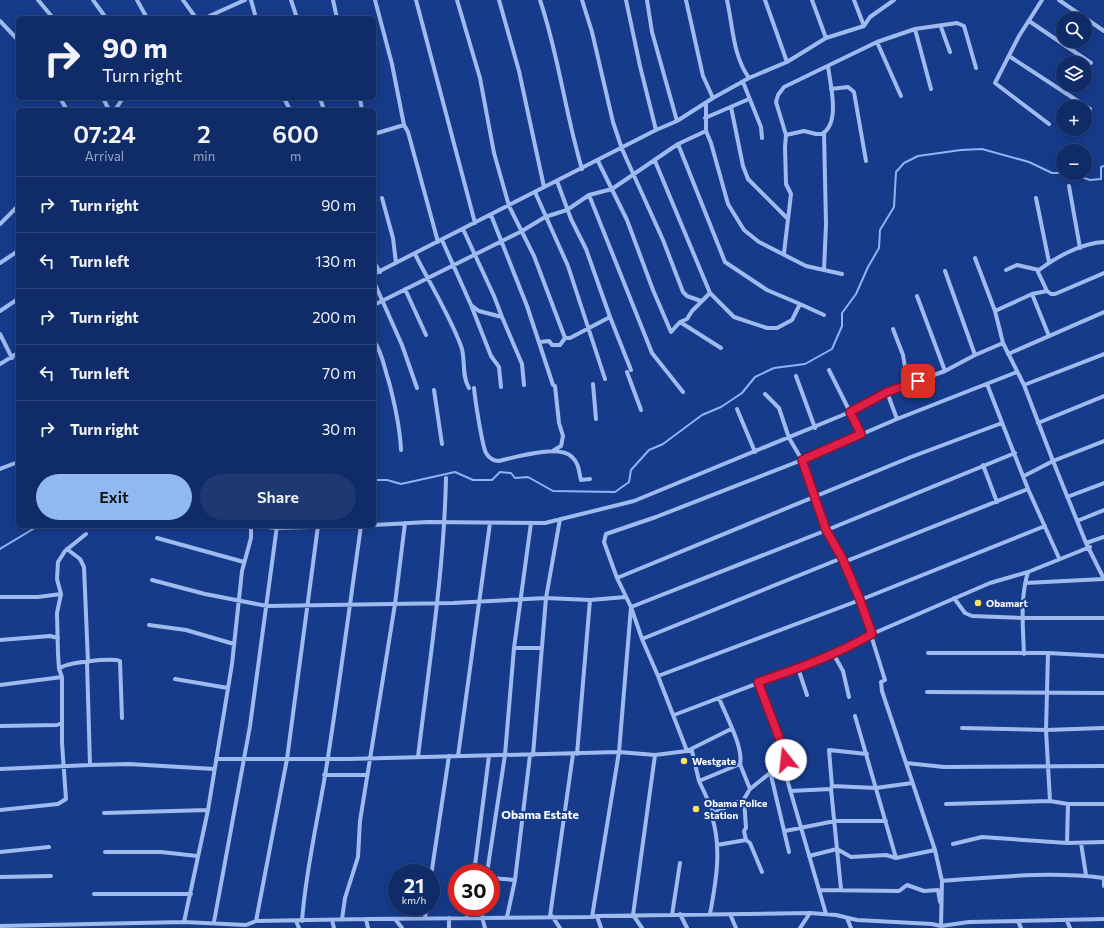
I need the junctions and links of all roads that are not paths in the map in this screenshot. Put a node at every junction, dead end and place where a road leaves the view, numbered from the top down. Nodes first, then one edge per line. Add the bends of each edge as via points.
1 (38, 0) edge
2 (93, 0) edge
3 (137, 0) edge
4 (183, 0) edge
5 (245, 0) edge
6 (251, 0) edge
7 (292, 0) edge
8 (332, 0) edge
9 (375, 0) edge
10 (416, 0) edge
11 (457, 0) edge
12 (498, 0) edge
13 (540, 0) edge
14 (582, 0) edge
15 (626, 0) edge
16 (647, 0) edge
17 (686, 0) edge
18 (727, 0) edge
19 (765, 0) edge
20 (812, 0) edge
21 (854, 0) edge
22 (894, 0) edge
23 (1042, 0) edge
24 (1059, 0) edge
25 (235, 2) edge
26 (51, 16) edge
27 (105, 16) edge
28 (146, 16) edge
29 (195, 16) edge
30 (209, 16) edge
31 (255, 16) edge
32 (296, 16) edge
33 (336, 16) edge
34 (0, 21) edge
35 (1029, 21) junction
36 (864, 26) junction
37 (941, 26) junction
38 (915, 30) junction
39 (1104, 31) edge
40 (16, 38) edge
41 (826, 38) junction
42 (877, 42) junction
43 (950, 52) dead end
44 (1009, 56) junction
45 (1081, 56) edge
46 (788, 62) junction
47 (828, 66) junction
48 (976, 68) dead end
49 (749, 78) junction
50 (743, 82) junction
51 (830, 89) junction
52 (930, 89) dead end
53 (901, 96) dead end
54 (713, 98) junction
55 (749, 100) junction
56 (1076, 100) edge
57 (706, 103) junction
58 (731, 107) junction
59 (705, 118) junction
60 (677, 121) junction
61 (1049, 124) dead end
62 (404, 125) junction
63 (656, 130) junction
64 (706, 130) junction
65 (824, 132) junction
66 (376, 133) edge
67 (786, 135) junction
68 (762, 138) dead end
69 (678, 144) junction
70 (622, 149) junction
71 (598, 161) junction
72 (656, 161) junction
73 (866, 162) dead end
74 (582, 169) junction
75 (633, 176) junction
76 (557, 181) junction
77 (1069, 186) dead end
78 (544, 187) junction
79 (612, 189) junction
80 (535, 192) junction
81 (590, 195) junction
82 (382, 198) dead end
83 (1036, 198) dead end
84 (509, 206) junction
85 (16, 208) edge
86 (567, 210) junction
87 (491, 215) junction
88 (545, 217) junction
89 (788, 219) junction
90 (475, 223) junction
91 (0, 224) edge
92 (463, 229) junction
93 (522, 231) junction
94 (442, 240) junction
95 (438, 242) junction
96 (500, 242) junction
97 (1104, 242) edge
98 (1080, 248) junction
99 (16, 252) edge
100 (784, 253) junction
101 (415, 254) junction
102 (474, 254) junction
103 (975, 258) dead end
104 (1049, 262) junction
105 (0, 263) edge
106 (396, 263) junction
107 (376, 265) edge
108 (452, 265) junction
109 (824, 270) junction
110 (1006, 270) dead end
111 (1039, 270) junction
112 (945, 271) dead end
113 (380, 272) junction
114 (376, 273) edge
115 (1104, 273) edge
116 (842, 274) dead end
117 (427, 278) junction
118 (376, 286) edge
119 (405, 289) junction
120 (1048, 291) junction
121 (710, 293) junction
122 (1032, 294) junction
123 (917, 296) dead end
124 (382, 300) junction
125 (16, 301) edge
126 (701, 301) junction
127 (376, 304) edge
128 (471, 304) junction
129 (800, 304) junction
130 (0, 311) edge
131 (995, 311) junction
132 (1104, 312) edge
133 (824, 314) dead end
134 (502, 317) junction
135 (610, 317) junction
136 (680, 322) junction
137 (589, 328) junction
138 (893, 329) dead end
139 (0, 334) edge
140 (426, 335) dead end
141 (1049, 336) junction
142 (565, 338) junction
143 (540, 342) junction
144 (1004, 343) junction
145 (376, 344) edge
146 (721, 348) dead end
147 (1008, 354) junction
148 (1104, 354) edge
149 (16, 355) edge
150 (975, 355) junction
151 (12, 358) junction
152 (0, 364) edge
153 (829, 370) dead end
154 (945, 371) junction
155 (1017, 372) junction
156 (796, 376) dead end
157 (605, 379) dead end
158 (593, 384) dead end
159 (908, 384) junction
160 (987, 384) junction
161 (524, 385) dead end
162 (1024, 385) junction
163 (417, 388) dead end
164 (469, 388) dead end
165 (474, 388) dead end
166 (501, 388) dead end
167 (434, 390) dead end
168 (683, 392) dead end
169 (887, 392) junction
170 (765, 394) dead end
171 (1104, 396) edge
172 (641, 410) dead end
173 (737, 410) dead end
174 (850, 412) junction
175 (596, 419) dead end
176 (897, 419) junction
177 (1002, 423) junction
178 (1038, 423) junction
179 (815, 428) junction
180 (861, 434) junction
181 (789, 438) junction
182 (1104, 440) edge
183 (442, 444) dead end
184 (401, 450) dead end
185 (554, 450) junction
186 (755, 452) junction
187 (1015, 453) junction
188 (802, 460) junction
189 (1053, 462) junction
190 (16, 464) edge
191 (983, 465) junction
192 (0, 469) edge
193 (1024, 476) junction
194 (446, 478) dead end
195 (590, 479) dead end
196 (1104, 483) edge
197 (1028, 489) junction
198 (1068, 497) junction
199 (815, 498) junction
200 (997, 502) junction
201 (1104, 510) edge
202 (560, 519) junction
203 (1077, 521) junction
204 (445, 522) junction
205 (405, 523) junction
206 (490, 523) junction
207 (531, 523) junction
208 (376, 525) edge
209 (1046, 526) junction
210 (251, 528) edge
211 (277, 528) edge
212 (318, 528) edge
213 (361, 528) edge
214 (826, 530) junction
215 (86, 534) dead end
216 (1104, 537) edge
217 (157, 538) dead end
218 (1086, 542) junction
219 (1090, 547) junction
220 (67, 549) junction
221 (1059, 558) junction
222 (843, 560) junction
223 (244, 562) junction
224 (1028, 572) junction
225 (617, 578) junction
226 (1104, 579) edge
227 (152, 580) dead end
228 (1025, 583) junction
229 (61, 594) junction
230 (0, 597) edge
231 (626, 597) junction
232 (546, 598) junction
233 (954, 598) junction
234 (520, 600) junction
235 (590, 600) junction
236 (860, 600) junction
237 (239, 601) junction
238 (478, 602) junction
239 (437, 603) junction
240 (350, 604) junction
241 (395, 604) junction
242 (308, 605) junction
243 (267, 606) junction
244 (630, 607) junction
245 (1022, 618) junction
246 (1104, 618) edge
247 (149, 625) dead end
248 (872, 634) junction
249 (58, 638) junction
250 (642, 639) junction
251 (0, 640) edge
252 (234, 644) junction
253 (514, 648) junction
254 (542, 648) junction
255 (833, 653) junction
256 (928, 653) dead end
257 (1048, 653) junction
258 (1024, 654) junction
259 (1104, 656) edge
260 (88, 662) junction
261 (798, 668) junction
262 (59, 669) junction
263 (658, 676) junction
264 (62, 678) junction
265 (175, 679) dead end
266 (758, 682) junction
267 (0, 685) edge
268 (228, 688) junction
269 (1047, 691) junction
270 (927, 692) dead end
271 (1104, 693) edge
272 (807, 695) dead end
273 (849, 697) dead end
274 (719, 698) junction
275 (674, 716) junction
276 (855, 716) dead end
277 (122, 718) dead end
278 (62, 723) junction
279 (0, 726) edge
280 (962, 728) dead end
281 (1104, 728) edge
282 (731, 730) junction
283 (1046, 730) junction
284 (687, 751) junction
285 (619, 752) junction
286 (575, 754) junction
287 (867, 754) junction
288 (505, 755) junction
289 (532, 755) junction
290 (655, 755) junction
291 (449, 756) junction
292 (458, 756) junction
293 (489, 756) junction
294 (418, 757) junction
295 (328, 758) junction
296 (370, 758) junction
297 (216, 759) junction
298 (244, 759) junction
299 (287, 759) junction
300 (782, 762) junction
301 (740, 764) junction
302 (906, 764) junction
303 (90, 765) junction
304 (64, 766) junction
305 (1104, 766) edge
306 (1047, 767) junction
307 (0, 769) edge
308 (214, 769) junction
309 (770, 771) junction
310 (324, 775) junction
311 (367, 775) junction
312 (699, 781) junction
313 (912, 783) junction
314 (831, 788) junction
315 (876, 788) junction
316 (750, 789) junction
317 (790, 791) junction
318 (744, 799) junction
319 (1050, 801) junction
320 (946, 804) dead end
321 (1068, 804) junction
322 (1104, 804) edge
323 (0, 810) edge
324 (208, 810) junction
325 (104, 812) dead end
326 (714, 813) junction
327 (835, 821) junction
328 (886, 821) junction
329 (801, 827) junction
330 (785, 831) junction
331 (746, 840) junction
332 (1081, 842) junction
333 (1104, 842) edge
334 (1067, 843) junction
335 (953, 844) dead end
336 (717, 845) junction
337 (49, 848) dead end
338 (837, 849) junction
339 (934, 850) junction
340 (0, 852) edge
341 (105, 852) dead end
342 (789, 852) dead end
343 (197, 856) junction
344 (809, 856) junction
345 (896, 858) junction
346 (680, 862) dead end
347 (433, 864) edge
348 (475, 864) edge
349 (488, 864) edge
350 (762, 872) dead end
351 (1086, 875) junction
352 (51, 876) dead end
353 (0, 877) edge
354 (1104, 878) edge
355 (500, 879) edge
356 (515, 880) junction
357 (942, 880) junction
358 (1104, 886) edge
359 (841, 889) junction
360 (819, 890) junction
361 (94, 894) dead end
362 (191, 894) junction
363 (942, 911) junction
364 (810, 912) junction
365 (680, 914) junction
366 (710, 914) junction
367 (730, 914) junction
368 (826, 914) junction
369 (633, 915) junction
370 (672, 915) junction
371 (551, 916) junction
372 (595, 916) junction
373 (482, 917) junction
374 (507, 917) junction
375 (366, 918) junction
376 (425, 918) joint
377 (449, 918) junction
378 (467, 918) joint
379 (847, 918) junction
380 (342, 919) junction
381 (395, 919) junction
382 (1104, 919) edge
383 (332, 920) junction
384 (256, 921) junction
385 (296, 921) junction
386 (302, 921) junction
387 (1018, 921) junction
388 (1067, 921) junction
389 (184, 922) junction
390 (214, 922) junction
391 (886, 922) junction
392 (0, 926) edge
393 (246, 926) edge
394 (933, 926) edge
395 (941, 926) junction
396 (299, 928) edge
397 (334, 928) edge
398 (368, 928) edge
399 (402, 928) edge
400 (450, 928) edge
401 (485, 928) edge
402 (560, 928) edge
403 (601, 928) edge
404 (642, 928) edge
405 (687, 928) edge
406 (736, 928) edge
407 (800, 928) edge
408 (851, 928) edge
409 (889, 928) edge
410 (1021, 928) edge
411 (1070, 928) edge

1 - 26 street
2 - 27 street
3 - 28 street
4 - 29 street
5 - 25 street
6 - 31 street
7 - 32 street
8 - 33 street
9 - 62 street via 392,64
10 - 90 street
11 - 84 street via 480,78 494,153
12 - 78 street via 519,71
13 - 74 street via 554,46
14 - 70 street
15 - 63 street
16 - 60 street via 652,32
17 - 54 street via 703,76
18 - 49 street via 738,55
19 - 46 street
20 - 41 street
21 - 36 street
22 - 36 street via 870,17
23 - 35 street
24 - 39 street
25 - 30 street
34 - 40 street
35 - 44 street
35 - 45 street
36 - 41 street
37 - 38 street
37 - 43 street
37 - 48 street via 957,23 964,26
38 - 42 street
38 - 52 street
41 - 46 street
42 - 47 street
42 - 53 street
44 - 56 street
44 - 61 street via 995,83
46 - 49 street
47 - 51 street
47 - 67 street via 787,84 780,91 776,102
49 - 50 street
50 - 54 street
50 - 55 street
51 - 65 street via 834,115
51 - 73 street via 848,87 854,92
54 - 57 street
55 - 58 street
55 - 68 street via 761,127
57 - 59 street
57 - 60 street
58 - 59 street
58 - 89 street via 748,179
59 - 64 street
60 - 63 street
62 - 66 street
62 - 95 street
63 - 70 street
64 - 69 street
64 - 100 street via 728,204 736,219 744,230 759,242
65 - 67 street via 816,134 804,131
65 - 109 street
67 - 89 street via 786,184 792,194
69 - 72 street
69 - 129 street via 725,262 767,290
70 - 71 street
70 - 75 street
71 - 74 street
71 - 79 street
72 - 75 street
72 - 121 street
74 - 76 street
75 - 79 street
75 - 126 street via 663,240 683,292
76 - 78 street
76 - 86 street
77 - 98 street
78 - 80 street
79 - 81 street
79 - 136 street via 627,220 671,332
80 - 84 street
80 - 88 street
81 - 86 street
81 - 168 street via 652,352
82 - 106 street via 394,238
83 - 104 street
84 - 87 street
84 - 93 street
85 - 91 street
86 - 88 street
86 - 135 street via 586,250
87 - 90 street
87 - 96 street
88 - 93 street
88 - 137 street via 568,266
89 - 100 street
90 - 92 street
92 - 94 street
92 - 102 street
93 - 96 street
93 - 142 street
94 - 95 street
94 - 108 street
95 - 101 street
96 - 102 street
96 - 143 street
97 - 98 street
98 - 104 street
99 - 105 street
100 - 109 street via 806,266
101 - 106 street
101 - 117 street
102 - 108 street
102 - 134 street
103 - 131 street
104 - 111 street
106 - 113 street
107 - 113 street
108 - 117 street
108 - 128 street
109 - 116 street
110 - 111 street via 1017,265
111 - 120 street
112 - 150 street
113 - 114 street
115 - 120 street via 1055,294
117 - 119 street
117 - 164 street via 461,346
118 - 124 street
119 - 124 street
119 - 140 street
120 - 122 street
121 - 126 street
121 - 129 street via 734,316 767,328 777,328 792,320
122 - 131 street
122 - 141 street
123 - 154 street
124 - 127 street
124 - 163 street
125 - 130 street
126 - 136 street via 686,319
128 - 134 street via 479,311
128 - 166 street via 491,356 499,368
129 - 133 street
131 - 144 street
132 - 141 street
134 - 161 street via 522,364
135 - 137 street
135 - 172 street
136 - 146 street
137 - 142 street
137 - 157 street
138 - 159 street via 903,355
139 - 151 street
141 - 147 street
142 - 143 street via 560,345
143 - 185 street via 554,385 563,436 561,446
144 - 147 street
144 - 150 street
145 - 184 street via 382,354 391,389 400,429
147 - 155 street
148 - 162 street
149 - 151 street
150 - 154 street
151 - 152 street
153 - 174 street
154 - 159 street
155 - 160 street
155 - 162 street
156 - 179 street
158 - 175 street
159 - 169 street
160 - 176 street
160 - 177 street
162 - 178 street
165 - 185 street via 486,454 499,461
167 - 183 street
169 - 174 street
169 - 176 street
170 - 181 street via 779,408
171 - 178 street
173 - 186 street
174 - 179 street
174 - 180 street
176 - 180 street
177 - 187 street
177 - 199 street via 911,457
178 - 189 street
179 - 181 street
180 - 188 street
181 - 186 street
181 - 188 street
182 - 189 street
185 - 195 street via 573,458 581,480
186 - 202 street via 634,500
187 - 191 street
187 - 193 street
188 - 199 street
188 - 225 street via 656,517 609,532 604,542
189 - 193 street
189 - 198 street
190 - 192 street
191 - 200 street
191 - 214 street
193 - 197 street
194 - 204 street
196 - 198 street
197 - 200 street
197 - 209 street
198 - 203 street
199 - 214 street
199 - 225 street
200 - 222 street
201 - 203 street
202 - 207 street
202 - 232 street
203 - 218 street
204 - 205 street
204 - 206 street
204 - 239 street
205 - 208 street
205 - 241 street
206 - 207 street
206 - 238 street
207 - 234 street
209 - 221 street
209 - 236 street
210 - 223 street
211 - 243 street
212 - 242 street
213 - 240 street
214 - 222 street
214 - 244 street
215 - 220 street
216 - 218 street
217 - 223 street
218 - 219 street
219 - 221 street
219 - 226 street
220 - 229 street via 58,562 57,579
220 - 260 street via 80,559 84,567
221 - 224 street
222 - 236 street
222 - 250 street
223 - 237 street
224 - 228 street
224 - 233 street via 990,583
225 - 231 street
226 - 228 street
227 - 237 street
228 - 245 street
229 - 230 street via 38,598
229 - 249 street via 56,613
231 - 235 street
231 - 244 street
232 - 234 street
232 - 235 street
232 - 254 street
233 - 245 street via 963,612 969,616
233 - 248 street
234 - 238 street
234 - 253 street
235 - 286 street
236 - 248 street
236 - 263 street
237 - 243 street
237 - 252 street
238 - 239 street
238 - 292 street
239 - 241 street
239 - 294 street
240 - 241 street
240 - 242 street
240 - 295 street
241 - 296 street
242 - 243 street
242 - 299 street
243 - 298 street
244 - 250 street
244 - 285 street
245 - 246 street
245 - 258 street
247 - 252 street via 186,630
248 - 255 street via 852,646
248 - 302 street via 885,680 881,682 882,691
249 - 251 street via 50,636
249 - 262 street
250 - 263 street
252 - 268 street
253 - 254 street
253 - 288 street
254 - 289 street
255 - 261 street
255 - 273 street via 843,671
256 - 258 street
257 - 258 street
257 - 259 street
257 - 269 street
260 - 262 street via 65,665
260 - 277 street via 120,661
260 - 303 street
261 - 266 street
261 - 272 street
262 - 264 street
263 - 275 street
264 - 267 street
264 - 278 street
265 - 268 street
266 - 274 street
266 - 300 street via 786,756 786,760
268 - 297 street
269 - 270 street
269 - 271 street
269 - 283 street
274 - 275 street
274 - 282 street
275 - 284 street
276 - 287 street
278 - 279 street
278 - 304 street
280 - 283 street
281 - 283 street
282 - 284 street
282 - 301 street via 742,758
283 - 306 street
284 - 290 street
284 - 312 street via 692,752
285 - 286 street
285 - 290 street
285 - 372 street
286 - 289 street
286 - 371 street
287 - 314 street via 829,750
287 - 315 street
288 - 289 street
288 - 293 street
288 - 349 street
289 - 356 street
290 - 369 street
291 - 292 street
291 - 294 street
291 - 347 street
292 - 293 street
293 - 348 street
294 - 296 street
295 - 296 street
295 - 299 street
295 - 310 street
296 - 311 street
297 - 298 street
297 - 308 street
298 - 299 street
298 - 390 street
299 - 384 street
300 - 309 street
300 - 317 street
301 - 312 street
301 - 316 street
302 - 306 street via 944,767
302 - 313 street
303 - 304 street
303 - 308 street via 128,764
304 - 307 street
304 - 323 street via 66,799 62,804
305 - 306 street
306 - 319 street
308 - 324 street
309 - 316 street
309 - 330 street
310 - 311 street
310 - 386 street via 304,891
311 - 380 street via 358,857 345,898
312 - 326 street
313 - 315 street
313 - 339 street
314 - 315 street
314 - 317 street
314 - 327 street
315 - 328 street
316 - 318 street
317 - 329 street
318 - 326 street
318 - 331 street
319 - 320 street
319 - 321 street
321 - 322 street
321 - 334 street
324 - 325 street
324 - 343 street
326 - 336 street via 712,816
327 - 328 street
327 - 329 street
327 - 338 street
328 - 345 street
329 - 330 street
329 - 344 street
330 - 342 street
331 - 336 street
331 - 350 street via 750,843
332 - 333 street
332 - 334 street
332 - 351 street
334 - 335 street via 982,838
336 - 366 street via 716,875
337 - 340 street
338 - 344 street
338 - 345 street via 851,857 886,855
338 - 359 street
339 - 345 street
339 - 357 street
341 - 343 street via 161,852
343 - 362 street
344 - 360 street
346 - 370 street
351 - 354 street
351 - 357 street via 1027,874
352 - 353 street
354 - 358 street
355 - 356 street
356 - 374 street
357 - 363 street
359 - 360 street
359 - 363 street via 899,891 907,885 924,891 938,890
360 - 368 street
361 - 362 street
362 - 389 street
363 - 395 street
364 - 367 street
364 - 368 street
364 - 407 street
365 - 366 street
365 - 370 street
365 - 405 street
366 - 367 street
367 - 406 street
368 - 379 street
369 - 370 street
369 - 372 street
369 - 404 street
371 - 372 street
371 - 374 street
371 - 402 street
372 - 403 street
373 - 374 street
373 - 378 street
373 - 401 street
375 - 380 street
375 - 381 street
375 - 398 street
376 - 377 street
376 - 381 street
377 - 378 street
377 - 400 street
379 - 391 street
379 - 408 street
380 - 383 street
381 - 399 street
382 - 388 street
383 - 386 street
383 - 397 street
384 - 385 street
384 - 393 street
385 - 386 street
385 - 396 street
387 - 388 street
387 - 395 street via 969,922
387 - 410 street
388 - 411 street
389 - 390 street
389 - 392 street
390 - 393 street
391 - 394 street
391 - 409 street
394 - 395 street

